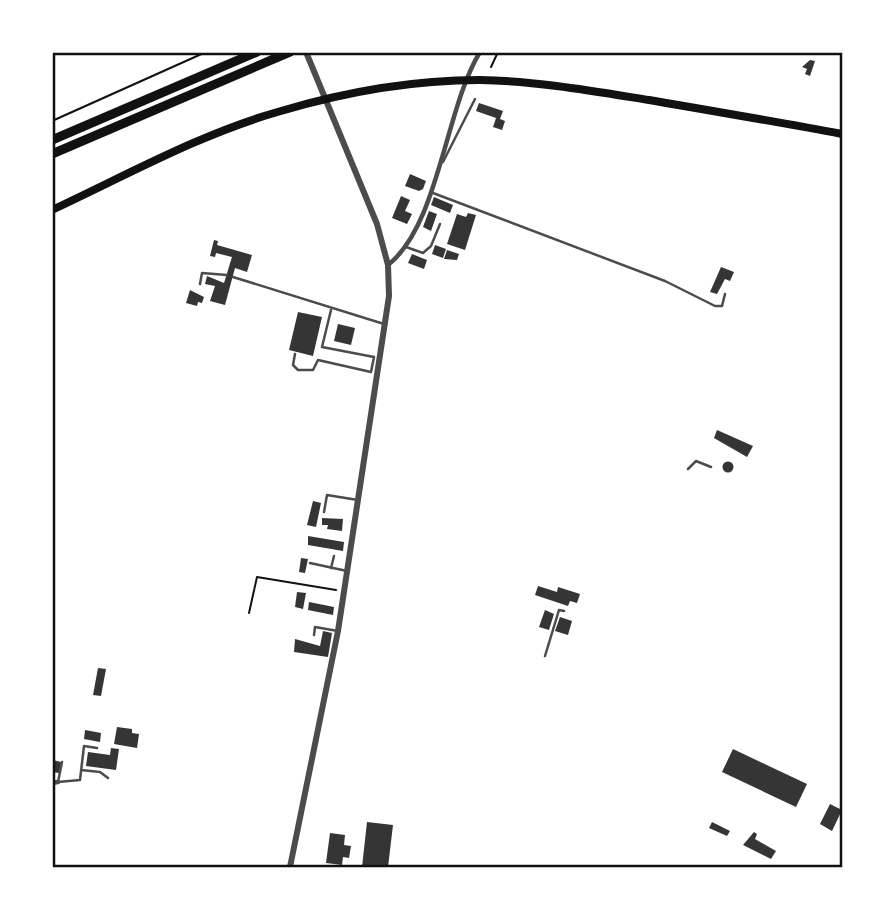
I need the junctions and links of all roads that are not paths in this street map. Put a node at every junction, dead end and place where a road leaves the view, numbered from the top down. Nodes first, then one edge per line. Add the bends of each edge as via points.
1 (257, 52) edge
2 (290, 52) edge
3 (306, 52) edge
4 (480, 52) edge
5 (475, 99) dead end
6 (842, 134) edge
7 (52, 139) edge
8 (52, 153) edge
9 (441, 165) junction
10 (430, 191) junction
11 (52, 210) edge
12 (440, 224) dead end
13 (406, 247) junction
14 (388, 265) junction
15 (226, 275) dead end
16 (233, 277) dead end
17 (200, 284) dead end
18 (725, 294) dead end
19 (332, 309) junction
20 (386, 325) junction
21 (295, 354) dead end
22 (377, 358) junction
23 (711, 467) dead end
24 (688, 469) dead end
25 (358, 500) junction
26 (324, 512) dead end
27 (334, 556) dead end
28 (310, 564) dead end
29 (331, 568) junction
30 (347, 571) junction
31 (564, 611) dead end
32 (338, 631) junction
33 (314, 635) dead end
34 (545, 656) dead end
35 (97, 748) dead end
36 (62, 762) dead end
37 (81, 770) junction
38 (108, 778) dead end
39 (55, 783) edge
40 (290, 867) edge

1 - 7 highway
2 - 8 highway
3 - 14 street via 377,224
4 - 9 street via 459,102
5 - 9 lane
6 - 11 highway via 580,89 519,81 445,81 369,91 256,119
9 - 10 street
10 - 13 street
10 - 18 lane via 665,281 715,306 722,306
12 - 13 lane via 423,253
13 - 14 street
14 - 20 street
15 - 17 lane via 202,272
16 - 19 lane
19 - 20 lane
19 - 22 lane via 323,347
20 - 22 street
21 - 22 lane via 293,365 307,372 318,360 371,372
22 - 25 street
23 - 24 lane via 696,461
25 - 26 lane via 327,495
25 - 30 street
27 - 29 lane
28 - 29 lane
29 - 30 lane
30 - 32 street
31 - 34 lane via 559,610
32 - 33 lane via 315,627
32 - 40 street
35 - 37 lane via 84,746
36 - 39 lane
37 - 38 lane
37 - 39 lane via 80,780

